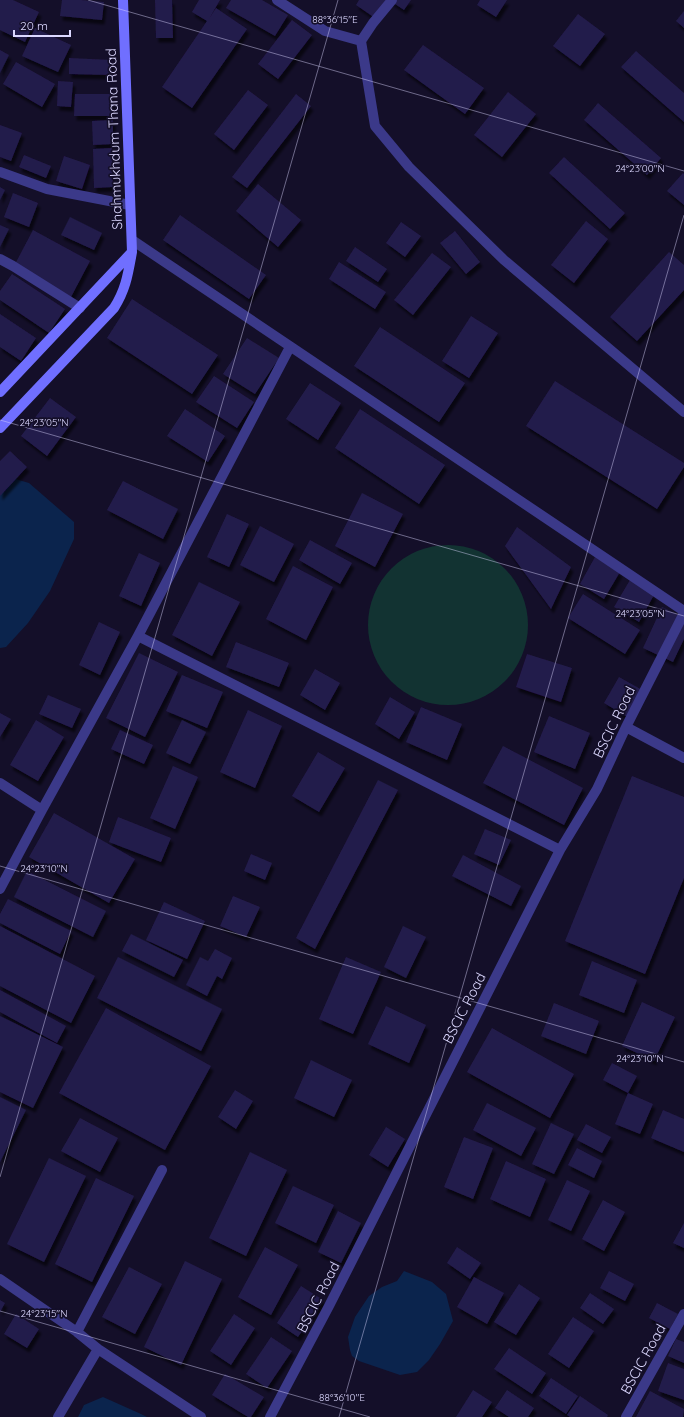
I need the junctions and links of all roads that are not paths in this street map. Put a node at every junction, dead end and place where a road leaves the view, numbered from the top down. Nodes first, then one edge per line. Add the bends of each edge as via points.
1 (123, 0) edge
2 (277, 0) edge
3 (392, 0) edge
4 (360, 40) junction
5 (0, 172) edge
6 (130, 205) junction
7 (132, 240) junction
8 (132, 252) junction
9 (0, 259) edge
10 (80, 308) junction
11 (290, 347) junction
12 (0, 392) edge
13 (684, 412) edge
14 (0, 428) edge
15 (684, 612) edge
16 (138, 636) junction
17 (626, 727) junction
18 (684, 758) edge
19 (0, 783) edge
20 (42, 810) junction
21 (560, 850) junction
22 (0, 889) edge
23 (162, 1170) dead end
24 (0, 1279) edge
25 (684, 1314) edge
26 (77, 1332) junction
27 (98, 1349) junction
28 (58, 1417) edge
29 (201, 1417) edge
30 (270, 1417) edge
31 (626, 1417) edge

1 - 6 main road, Shahmukhdum Thana Road
2 - 4 street via 325,31
3 - 4 street
4 - 13 street via 374,126 409,167 504,260
5 - 6 street via 47,189
6 - 7 main road, Shahmukhdum Thana Road
7 - 8 main road, Shahmukhdum Thana Road
7 - 11 street
8 - 10 main road
8 - 14 main road, Shahmukhdum Thana Road via 126,284 114,308
9 - 10 street
10 - 12 main road
11 - 15 street
11 - 16 street
15 - 17 street, BSCIC Road
16 - 20 street
16 - 21 street
17 - 18 street
17 - 21 street, BSCIC Road via 597,789
19 - 20 street
20 - 22 street
21 - 30 street, BSCIC Road via 333,1299
23 - 26 street
24 - 26 street
25 - 31 street, BSCIC Road
26 - 27 street
27 - 28 street
27 - 29 street

